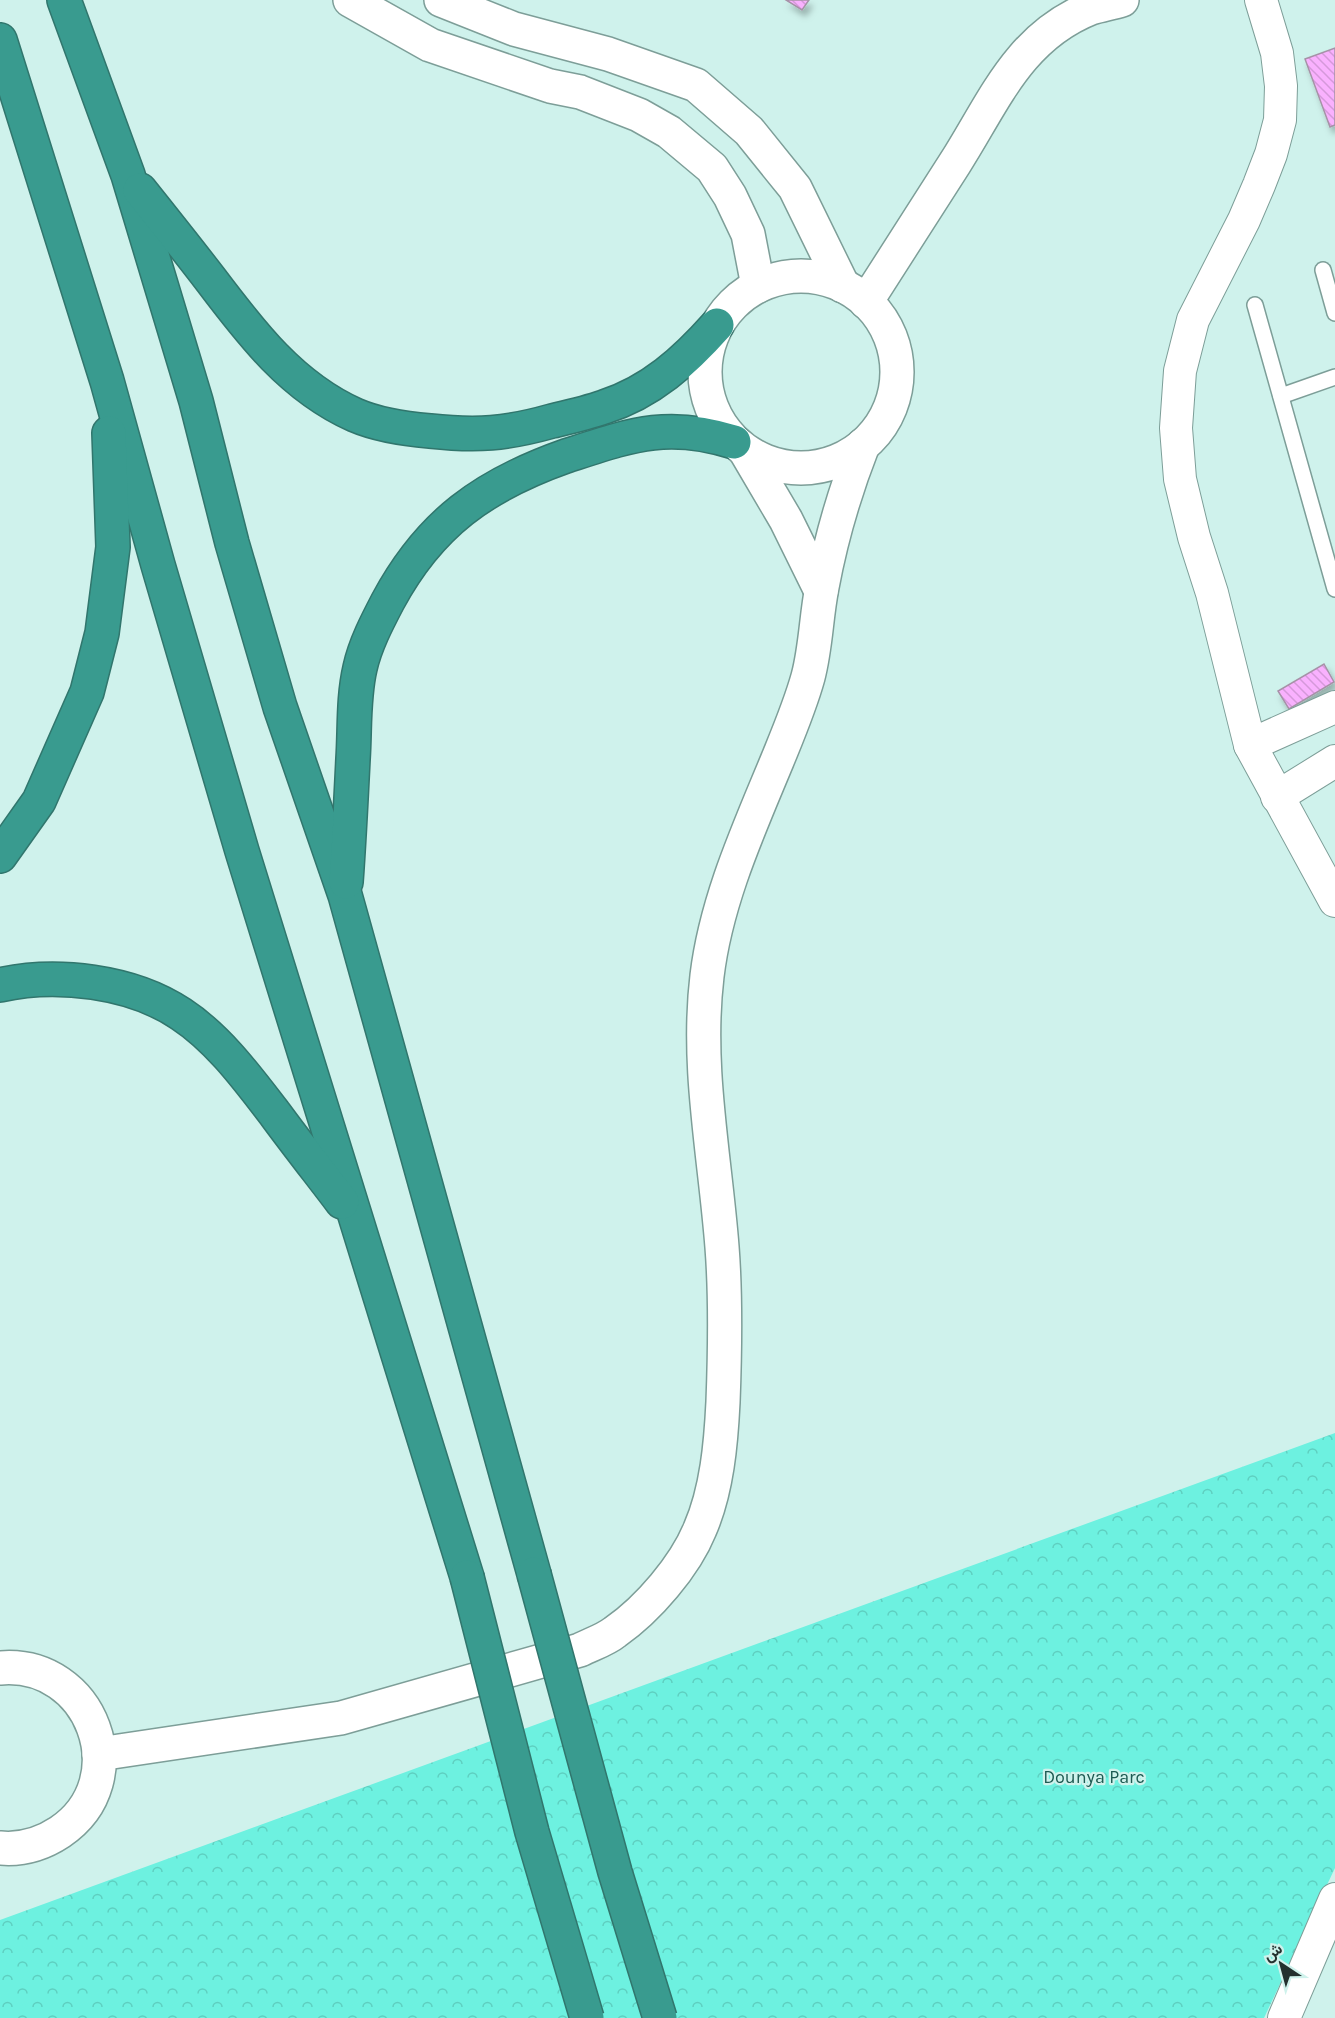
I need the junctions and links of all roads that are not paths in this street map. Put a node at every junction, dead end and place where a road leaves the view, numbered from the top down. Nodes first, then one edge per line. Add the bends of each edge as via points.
1 (64, 0) edge
2 (350, 0) edge
3 (441, 0) edge
4 (1122, 0) edge
5 (1261, 0) edge
6 (0, 40) edge
7 (128, 175) junction
8 (1323, 270) dead end
9 (759, 286) junction
10 (855, 294) junction
11 (1255, 304) dead end
12 (1335, 313) edge
13 (717, 325) junction
14 (1335, 377) edge
15 (107, 381) junction
16 (1281, 396) junction
17 (864, 445) junction
18 (740, 447) junction
19 (1335, 589) edge
20 (821, 591) junction
21 (1335, 706) edge
22 (1250, 746) junction
23 (1335, 761) edge
24 (1277, 797) junction
25 (0, 856) edge
26 (345, 896) junction
27 (1335, 901) edge
28 (0, 985) edge
29 (355, 1218) junction
30 (0, 1668) edge
31 (99, 1754) junction
32 (0, 1848) edge
33 (1335, 1899) edge
34 (587, 2018) edge
35 (660, 2018) edge
36 (1284, 2018) edge

1 - 7 highway
2 - 9 street via 430,45 580,92 639,115 669,132 712,168 730,196 748,234
3 - 10 street via 514,29 608,54 696,85 749,131 795,188
4 - 10 street via 1091,9 1054,29 1022,56 997,89 957,160
5 - 22 street via 1277,53 1280,120 1251,203 1193,320 1180,371 1176,428 1180,479
6 - 15 highway
7 - 13 highway via 260,342 290,373 357,416 391,425 488,434 605,407 656,382 678,366
7 - 26 highway via 196,400 232,543 277,696
8 - 12 lane
9 - 10 street via 786,277 815,277
9 - 13 street via 735,302
10 - 17 street via 883,323 894,348 897,374 893,400
11 - 16 lane
13 - 18 street via 706,355 705,387 715,417
14 - 16 lane
15 - 25 highway via 113,547 102,633 87,692 39,801
15 - 29 highway via 239,839
16 - 19 lane
17 - 18 street via 834,462 793,468 768,463
17 - 20 street via 840,512
18 - 20 street via 786,520
18 - 26 highway via 712,435 689,431 665,430 620,438 504,481 471,502 437,532 401,577 375,627 360,668
20 - 31 street via 809,676 721,906 707,975 703,1045 722,1248 726,1341 716,1469 700,1528 688,1552 636,1617 612,1635 580,1650 341,1718
21 - 22 street
22 - 24 street
23 - 24 street
24 - 27 street
26 - 35 highway, bridge via 615,1872
28 - 29 highway via 22,980 96,981 152,999 181,1014 240,1070
29 - 34 highway, bridge via 467,1577 532,1832
30 - 31 street via 29,1669 64,1686 90,1716
31 - 32 street via 92,1794 67,1827 31,1846
33 - 36 street

